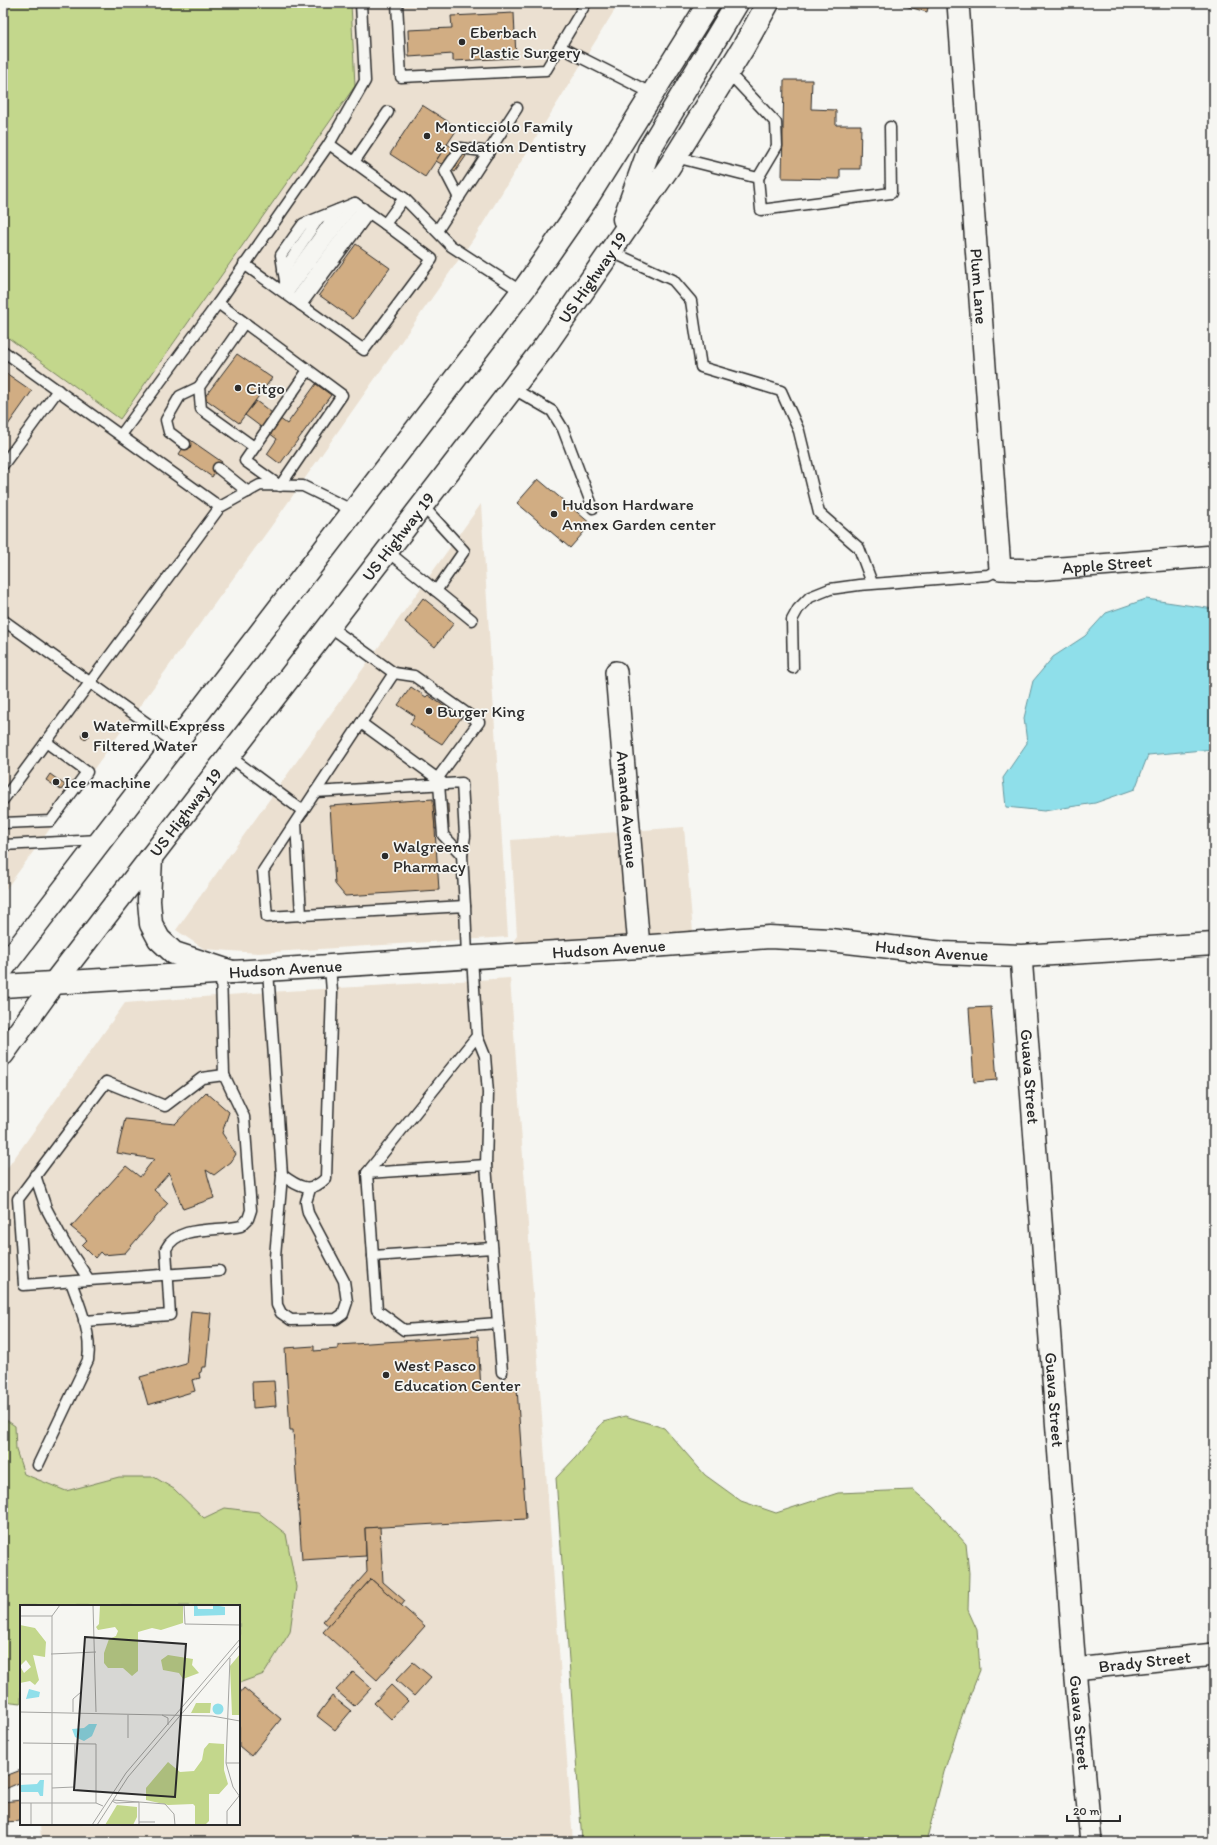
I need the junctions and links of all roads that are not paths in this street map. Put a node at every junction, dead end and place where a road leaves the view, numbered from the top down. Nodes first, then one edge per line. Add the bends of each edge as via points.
1 (361, 3) edge
2 (397, 3) edge
3 (586, 3) edge
4 (709, 3) edge
5 (737, 3) edge
6 (768, 3) edge
7 (958, 3) edge
8 (560, 47) junction
9 (728, 72) junction
10 (653, 94) junction
11 (517, 108) dead end
12 (388, 112) dead end
13 (890, 127) dead end
14 (329, 144) junction
15 (489, 152) junction
16 (675, 157) junction
17 (354, 162) junction
18 (758, 178) junction
19 (404, 198) junction
20 (459, 198) junction
21 (362, 208) junction
22 (338, 210) junction
23 (385, 224) junction
24 (437, 231) junction
25 (612, 252) junction
26 (244, 264) junction
27 (285, 284) junction
28 (522, 292) junction
29 (294, 300) junction
30 (218, 303) junction
31 (244, 323) junction
32 (3, 351) edge
33 (308, 370) junction
34 (199, 387) junction
35 (512, 388) junction
36 (58, 390) junction
37 (121, 435) junction
38 (185, 444) dead end
39 (254, 447) junction
40 (3, 465) edge
41 (218, 468) dead end
42 (280, 486) junction
43 (248, 492) junction
44 (422, 505) junction
45 (220, 506) junction
46 (593, 508) dead end
47 (354, 511) junction
48 (387, 551) junction
49 (1214, 556) edge
50 (1000, 569) junction
51 (872, 583) junction
52 (436, 591) junction
53 (3, 620) edge
54 (472, 620) dead end
55 (330, 626) junction
56 (793, 668) dead end
57 (616, 672) dead end
58 (394, 673) junction
59 (90, 682) junction
60 (361, 723) junction
61 (46, 742) junction
62 (176, 744) junction
63 (229, 756) junction
64 (441, 782) junction
65 (315, 792) junction
66 (3, 800) edge
67 (303, 811) junction
68 (296, 822) junction
69 (3, 824) edge
70 (101, 840) junction
71 (3, 844) edge
72 (462, 855) junction
73 (151, 857) junction
74 (465, 906) junction
75 (301, 916) junction
76 (1214, 944) edge
77 (639, 947) junction
78 (1021, 956) junction
79 (470, 957) junction
80 (330, 966) junction
81 (3, 968) edge
82 (268, 970) junction
83 (227, 972) junction
84 (54, 983) junction
85 (3, 986) edge
86 (477, 1036) junction
87 (3, 1054) edge
88 (224, 1075) junction
89 (486, 1165) junction
90 (367, 1173) junction
91 (35, 1175) junction
92 (282, 1175) junction
93 (310, 1189) junction
94 (492, 1248) junction
95 (373, 1256) junction
96 (219, 1270) dead end
97 (166, 1274) junction
98 (90, 1280) junction
99 (71, 1282) junction
100 (84, 1321) junction
101 (498, 1323) junction
102 (502, 1372) dead end
103 (38, 1465) dead end
104 (1214, 1654) edge
105 (1074, 1669) junction
106 (1091, 1842) edge

1 - 14 lane via 365,81
2 - 8 lane via 401,77 546,70
3 - 8 lane
4 - 10 main road
5 - 25 main road via 649,150
6 - 9 main road, US Highway 19
7 - 50 street, Plum Lane
8 - 10 lane
9 - 16 main road, US Highway 19
9 - 18 lane via 776,123 776,146
10 - 28 main road via 586,200
11 - 15 lane
12 - 17 lane
13 - 18 lane via 891,193 761,210
14 - 17 lane
14 - 26 lane
15 - 20 lane
15 - 20 lane via 461,148 445,171
16 - 18 lane
16 - 25 main road, US Highway 19
17 - 19 lane
19 - 23 lane
19 - 24 lane
20 - 24 lane
21 - 22 lane
21 - 23 lane
21 - 29 lane
21 - 29 lane
22 - 27 lane
22 - 27 lane via 303,224 281,255
23 - 29 lane via 432,259 364,350
24 - 28 lane via 451,246
25 - 35 main road, US Highway 19
25 - 51 lane via 674,280 691,301 701,367 781,391 799,431 819,513 860,548
26 - 29 lane
26 - 30 lane
27 - 29 lane
28 - 47 main road
30 - 31 lane
30 - 37 lane
31 - 33 lane
31 - 34 lane
32 - 36 lane
33 - 39 lane
33 - 42 lane via 342,395
34 - 38 lane via 180,396 166,420 169,432
34 - 39 lane via 201,409
35 - 44 main road, US Highway 19
35 - 46 lane via 552,411 563,429
36 - 37 lane
36 - 40 lane
37 - 45 lane
39 - 42 lane via 245,461
41 - 43 lane
42 - 43 lane via 260,486
42 - 47 lane via 303,486
43 - 45 lane
44 - 48 main road, US Highway 19
44 - 52 lane via 464,551
45 - 59 lane
47 - 62 main road
48 - 52 lane
48 - 55 main road, US Highway 19
49 - 50 street, Apple Street via 1035,570
50 - 51 lane via 988,575
51 - 56 lane via 830,589 810,597 798,609 792,620
52 - 54 lane
53 - 59 lane
55 - 58 lane
55 - 63 main road, US Highway 19
57 - 77 street, Amanda Avenue
58 - 60 lane
58 - 64 lane via 414,676 479,722
59 - 61 lane
59 - 62 lane
60 - 64 lane
60 - 65 lane
61 - 66 lane
61 - 69 lane via 87,772 51,821
62 - 70 main road
63 - 67 lane
63 - 73 main road, US Highway 19
64 - 65 lane
64 - 72 lane via 443,835
64 - 72 lane via 462,783 466,836
65 - 67 lane
67 - 68 lane
68 - 75 lane
68 - 75 lane via 263,871 267,917
70 - 71 lane
70 - 81 main road
72 - 74 lane
73 - 83 main road via 151,924 159,939 174,953
73 - 84 main road, US Highway 19
74 - 75 lane
74 - 79 lane
76 - 78 main road, Hudson Avenue
77 - 78 main road, Hudson Avenue via 769,937 830,940 943,953
77 - 79 main road, Hudson Avenue
78 - 105 street, Guava Street
79 - 80 main road, Hudson Avenue
79 - 86 lane
80 - 82 main road, Hudson Avenue
80 - 93 lane via 332,992 326,1178 319,1186
82 - 83 main road, Hudson Avenue
82 - 92 lane
83 - 84 main road, Hudson Avenue
83 - 88 lane
84 - 85 main road, Hudson Avenue
84 - 87 main road, US Highway 19
86 - 89 lane via 485,1056 487,1078
86 - 90 lane
88 - 91 lane via 202,1078 165,1106 106,1082
88 - 97 lane via 244,1117 251,1210 248,1219 241,1226 180,1235 169,1243 166,1249
89 - 90 lane
89 - 94 lane
90 - 95 lane
91 - 98 lane via 46,1208 64,1242
91 - 99 lane via 18,1199 24,1285
92 - 93 lane
92 - 93 lane via 275,1257 277,1305 281,1313 291,1320 336,1319 343,1314 347,1302 344,1281 308,1213 306,1202
94 - 95 lane
94 - 101 lane
95 - 101 lane via 377,1310 404,1330
96 - 97 lane
97 - 98 lane
97 - 100 lane via 170,1314
98 - 99 lane
99 - 100 lane
100 - 103 lane via 90,1349 88,1360
101 - 102 lane
104 - 105 street, Brady Street
105 - 106 street, Guava Street

